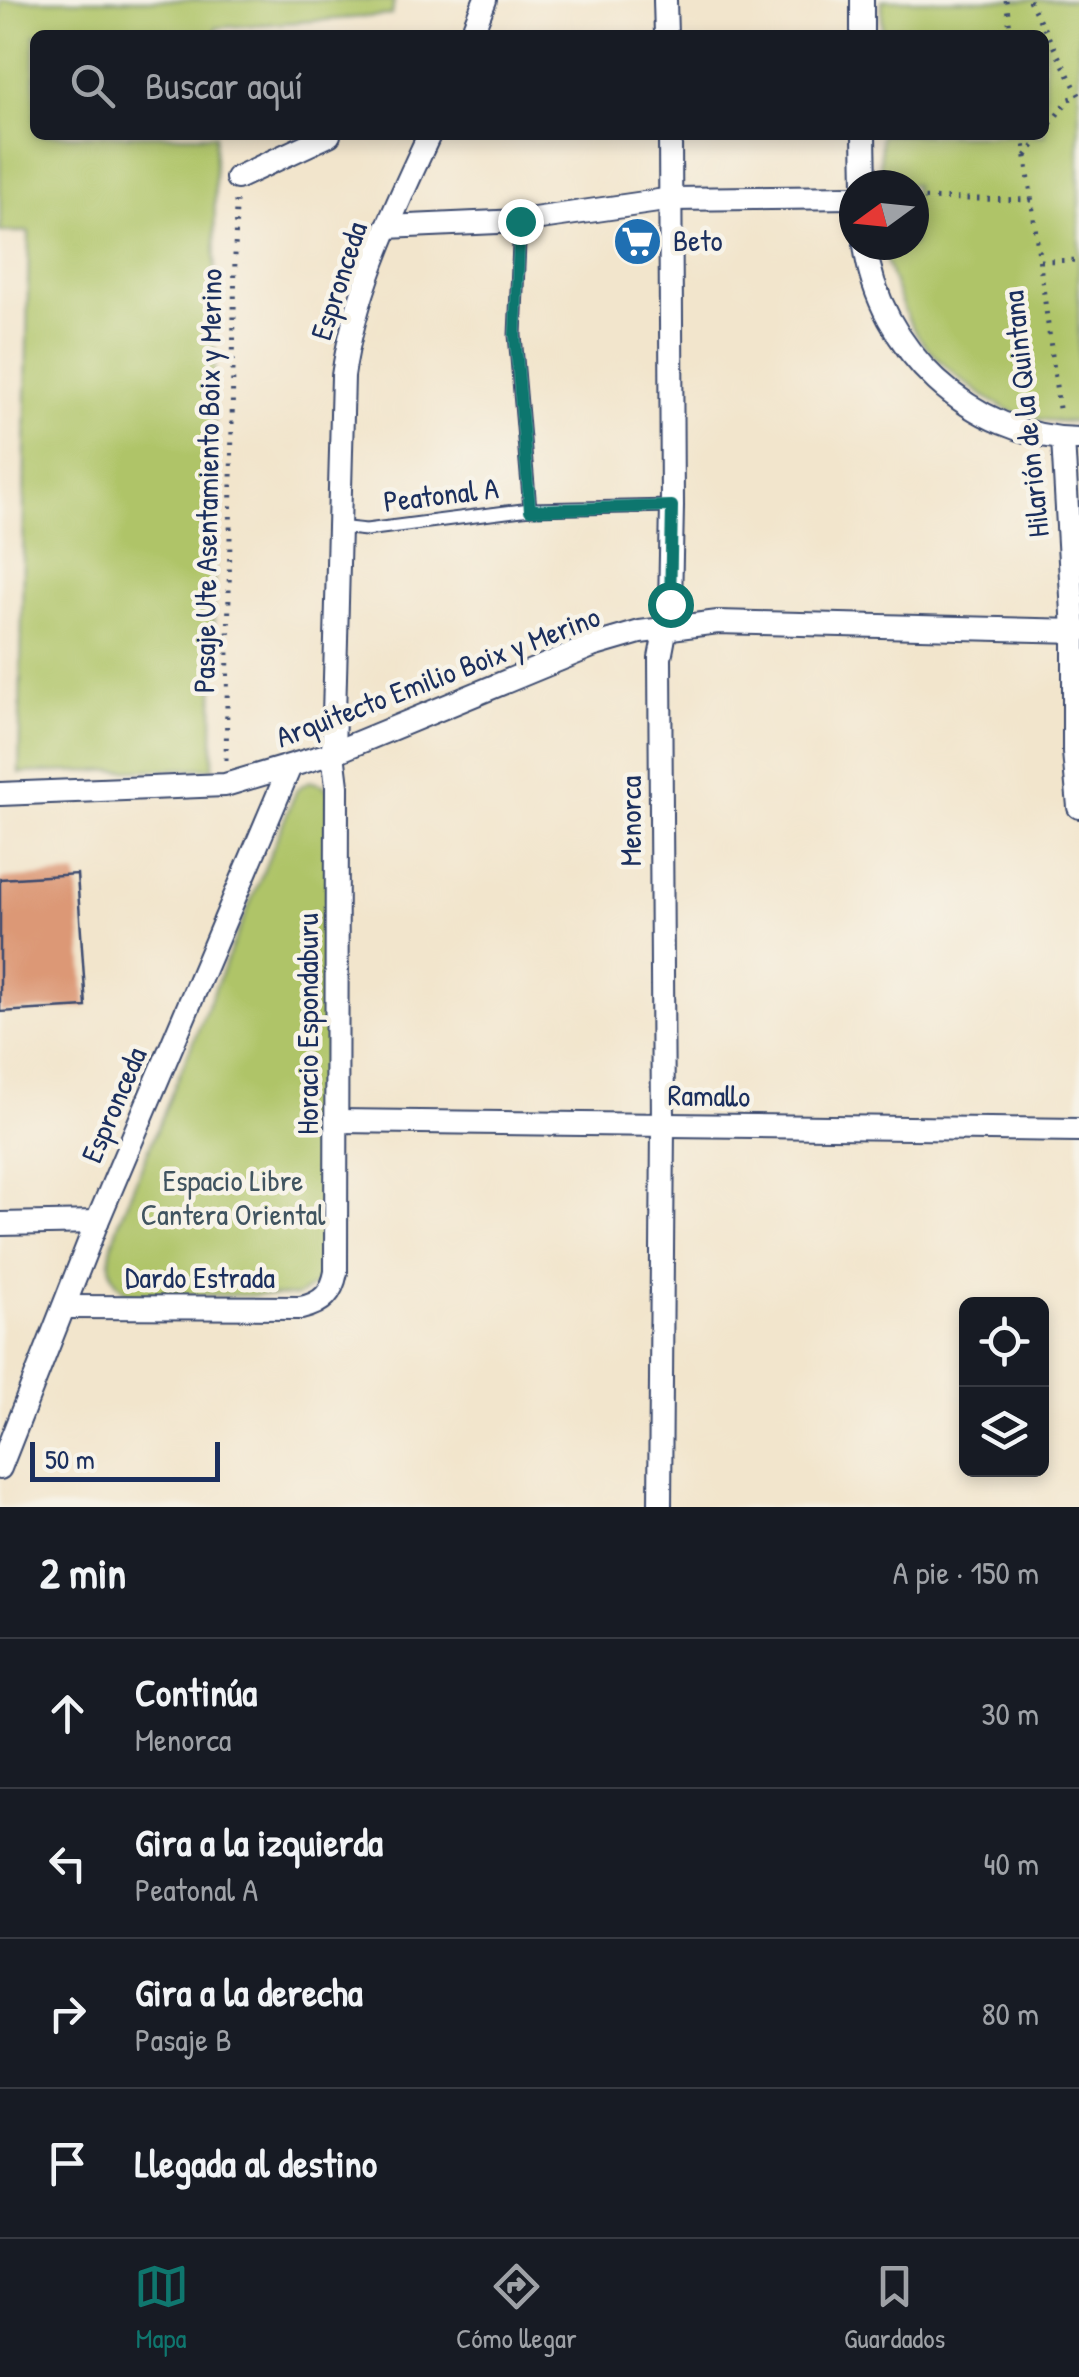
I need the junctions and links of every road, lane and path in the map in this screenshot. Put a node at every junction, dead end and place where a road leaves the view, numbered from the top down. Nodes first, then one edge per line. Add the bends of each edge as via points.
1 (485, 0) edge
2 (665, 0) edge
3 (862, 0) edge
4 (1006, 0) edge
5 (1029, 0) edge
6 (474, 30) edge
7 (666, 30) edge
8 (862, 30) edge
9 (1010, 30) edge
10 (1045, 30) edge
11 (1049, 38) edge
12 (1079, 95) edge
13 (1049, 125) edge
14 (319, 140) edge
15 (426, 140) edge
16 (670, 140) edge
17 (864, 140) edge
18 (1024, 140) edge
19 (1038, 140) edge
20 (1026, 156) junction
21 (865, 170) edge
22 (236, 178) joint
23 (839, 197) edge
24 (929, 198) edge
25 (672, 199) junction
26 (1032, 200) junction
27 (520, 221) junction
28 (386, 227) junction
29 (869, 260) edge
30 (1079, 260) edge
31 (1040, 261) junction
32 (1071, 439) edge
33 (672, 506) junction
34 (530, 510) junction
35 (337, 527) junction
36 (665, 628) junction
37 (1076, 631) edge
38 (334, 753) junction
39 (288, 769) junction
40 (225, 786) junction
41 (0, 794) edge
42 (1079, 807) edge
43 (338, 1121) junction
44 (663, 1125) junction
45 (1079, 1130) edge
46 (97, 1222) junction
47 (0, 1224) edge
48 (328, 1293) joint
49 (65, 1307) junction
50 (0, 1468) edge
51 (660, 1507) edge

1 - 6 street
2 - 7 street
3 - 8 street
4 - 9 path
5 - 10 path
11 - 12 path
12 - 13 path
14 - 22 street
15 - 28 street, Espronceda
16 - 25 street, Menorca
17 - 21 street
18 - 20 path, Hilarión de la Quintana
19 - 20 path
20 - 26 path, Hilarión de la Quintana
22 - 40 path, Pasaje Ute Asentamiento Boix y Merino
23 - 25 street
24 - 26 path
25 - 27 street
25 - 33 street, Menorca
26 - 31 path, Hilarión de la Quintana
27 - 28 street
27 - 34 lane via 515,335
28 - 35 street, Espronceda via 349,331
29 - 32 street via 887,319 917,363 958,400 1024,431
30 - 31 path
31 - 32 path, Hilarión de la Quintana
32 - 37 street, Hilarión de la Quintana
33 - 34 lane, Peatonal A
33 - 36 street, Menorca
34 - 35 lane, Peatonal A via 366,530
35 - 38 street, Espronceda
36 - 37 street, Arquitecto Emilio Boix y Merino via 718,622
36 - 38 street, Arquitecto Emilio Boix y Merino via 547,662
36 - 44 street, Menorca
37 - 42 street, Hilarión de la Quintana
38 - 39 street, Arquitecto Emilio Boix y Merino
38 - 43 street, Horacio Espondaburu
39 - 40 street, Arquitecto Emilio Boix y Merino
39 - 46 street, Espronceda
40 - 41 street, Arquitecto Emilio Boix y Merino
43 - 44 street, Ramallo
43 - 48 street, Horacio Espondaburu via 336,1272
44 - 45 street, Ramallo
44 - 51 street, Menorca
46 - 47 street
46 - 49 street, Espronceda
48 - 49 street, Dardo Estrada via 302,1308
49 - 50 street, Espronceda

